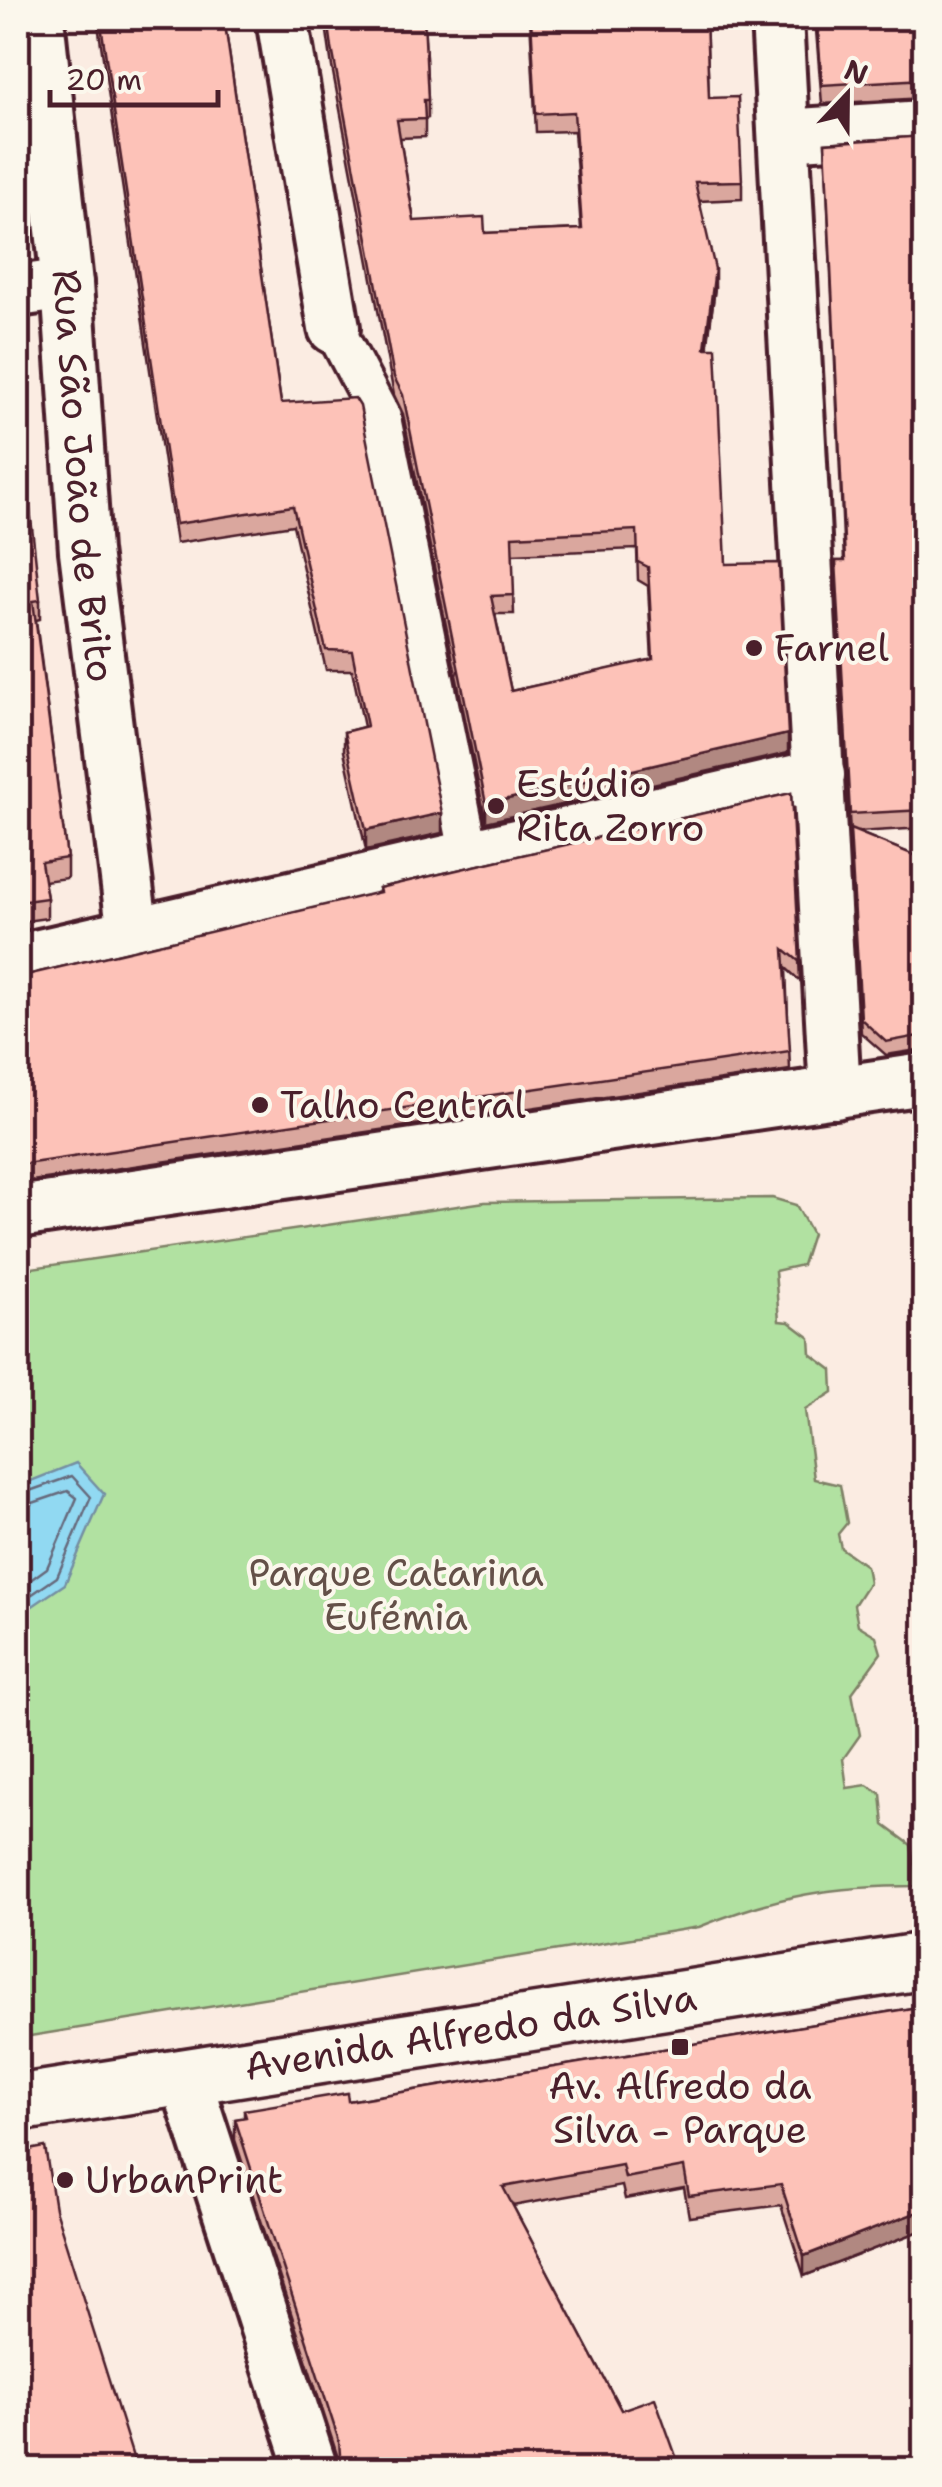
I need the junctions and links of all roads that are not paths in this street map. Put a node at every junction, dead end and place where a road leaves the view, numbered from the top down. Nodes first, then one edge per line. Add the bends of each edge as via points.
1 (38, 18) edge
2 (282, 18) edge
3 (777, 18) edge
4 (924, 126) edge
5 (784, 135) junction
6 (67, 284) junction
7 (18, 290) edge
8 (334, 328) joint
9 (819, 775) junction
10 (470, 857) junction
11 (133, 934) junction
12 (18, 960) edge
13 (924, 1079) edge
14 (835, 1093) junction
15 (18, 1212) edge
16 (924, 1961) edge
17 (184, 2075) junction
18 (18, 2103) edge
19 (312, 2470) edge

1 - 6 street, Rua São João de Brito
2 - 8 street
3 - 5 street
4 - 5 street
5 - 9 street
6 - 7 street
6 - 11 street, Rua São João de Brito via 85,552
8 - 10 street via 381,418
9 - 10 street
9 - 14 street
10 - 11 street
11 - 12 street
13 - 14 street
14 - 15 street
16 - 17 street, Avenida Alfredo da Silva
17 - 18 street, Avenida Alfredo da Silva
17 - 19 street

